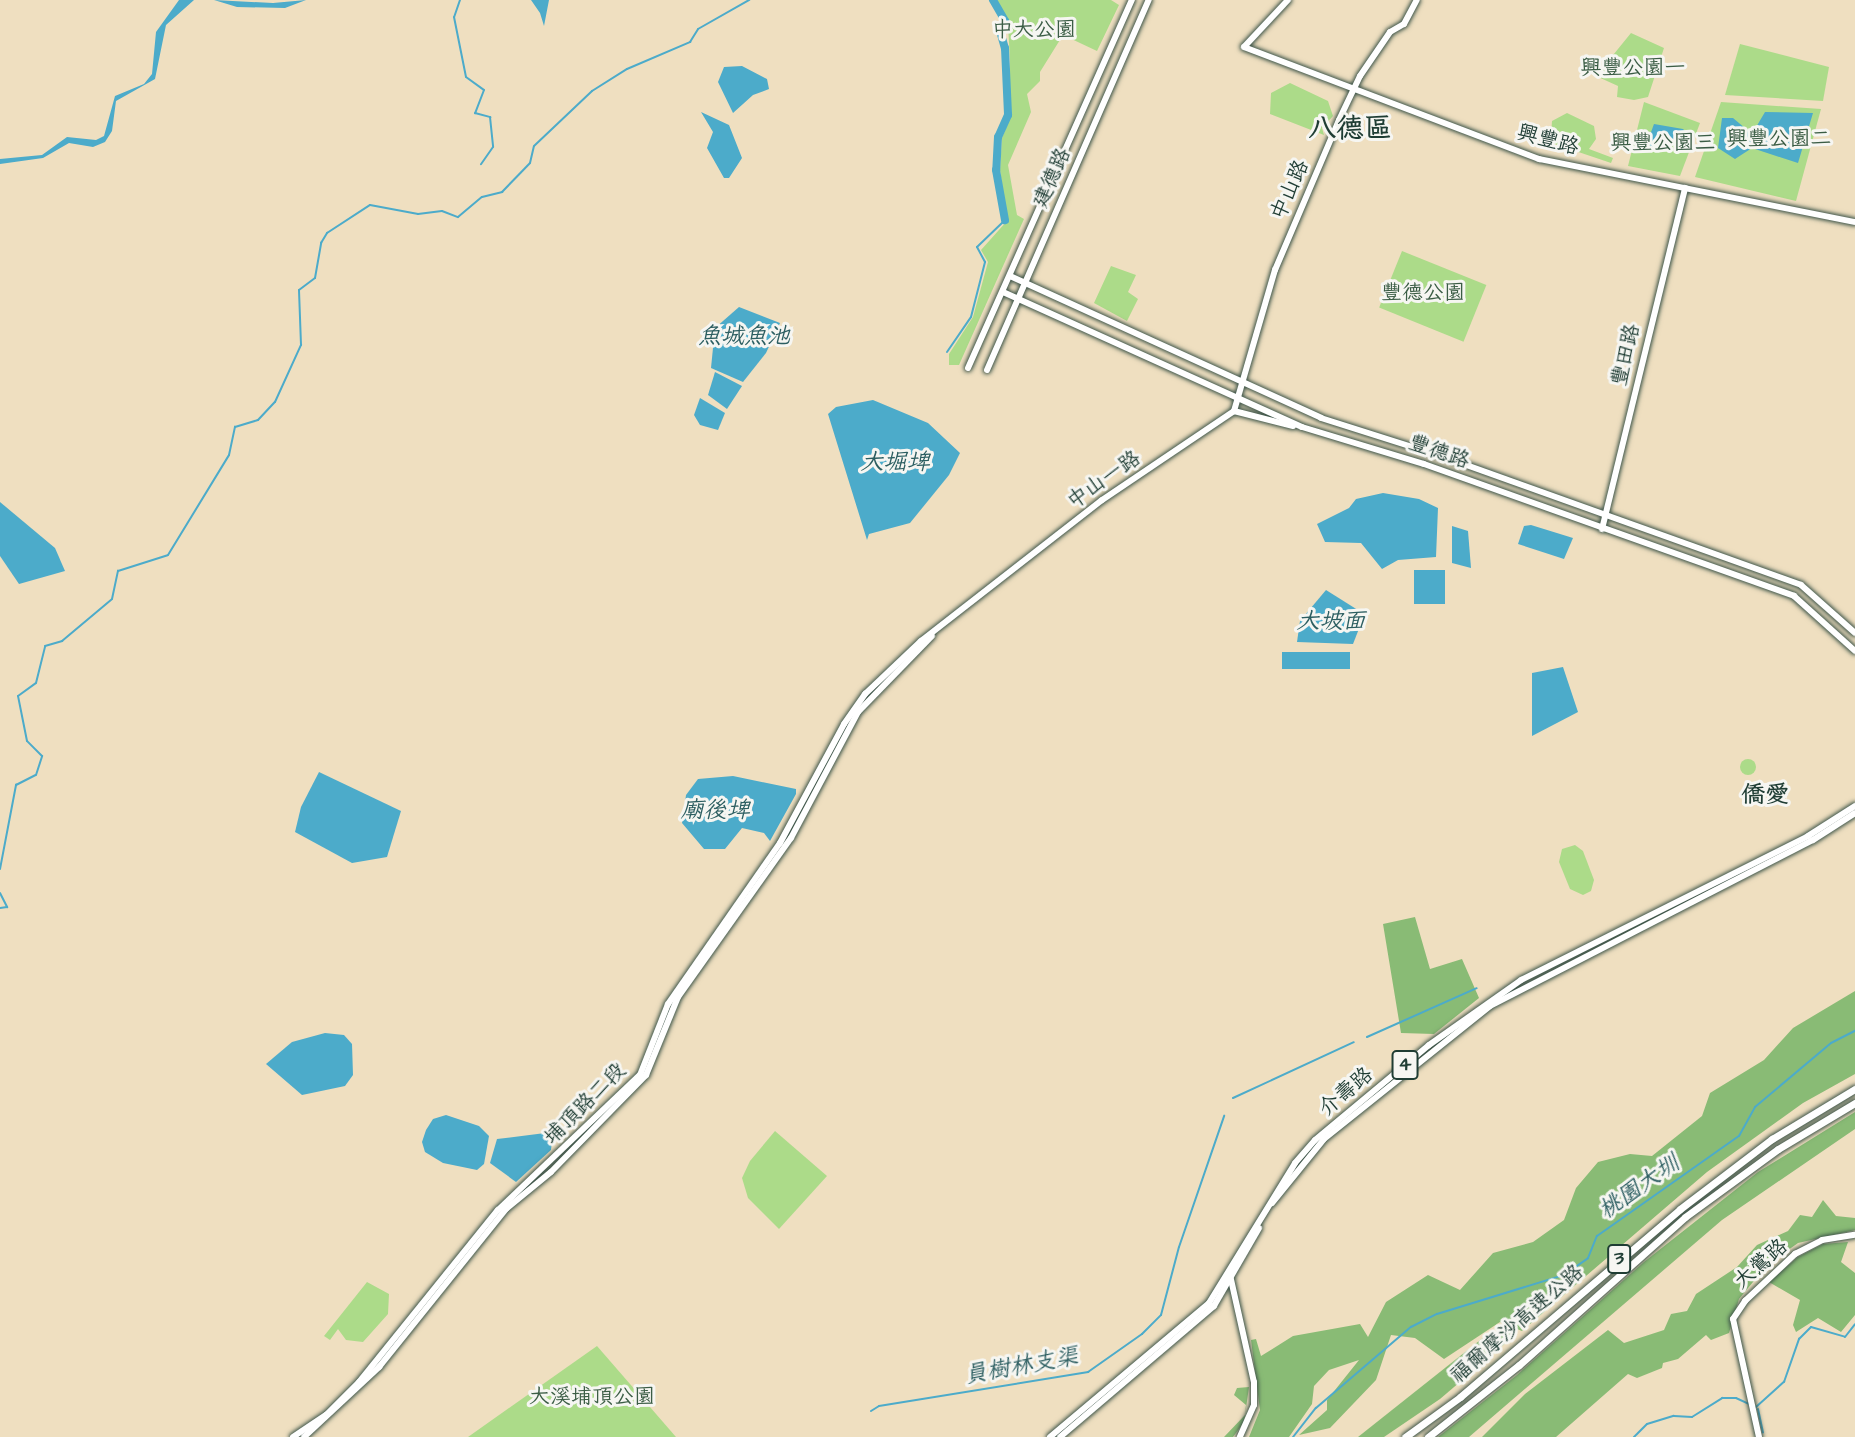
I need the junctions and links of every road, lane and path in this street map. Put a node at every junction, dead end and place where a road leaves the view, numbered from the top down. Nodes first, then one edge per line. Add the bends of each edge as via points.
1 (1132, 0) edge
2 (1149, 0) edge
3 (1287, 0) edge
4 (1417, 0) edge
5 (1352, 90) junction
6 (1685, 188) junction
7 (1855, 222) edge
8 (1010, 276) junction
9 (1024, 283) junction
10 (1003, 292) junction
11 (1017, 298) junction
12 (968, 368) dead end
13 (986, 370) dead end
14 (1242, 383) junction
15 (1238, 399) junction
16 (1234, 411) junction
17 (1302, 427) junction
18 (1607, 515) junction
19 (1602, 529) junction
20 (974, 600) joint
21 (1855, 633) edge
22 (1855, 651) edge
23 (1855, 806) edge
24 (1855, 813) edge
25 (1855, 1089) edge
26 (1855, 1102) edge
27 (1855, 1236) edge
28 (1231, 1277) junction
29 (312, 1433) edge
30 (293, 1437) edge
31 (304, 1437) edge
32 (1050, 1437) edge
33 (1060, 1437) edge
34 (1240, 1437) edge
35 (1405, 1437) edge
36 (1428, 1437) edge
37 (1759, 1437) edge

1 - 8 main road, 建德路
2 - 9 main road, 建德路
3 - 5 main road, 興豐路 via 1244,47
4 - 5 main road, 中山路
5 - 6 main road, 興豐路 via 1539,159
5 - 14 main road, 中山路 via 1277,264
6 - 7 main road, 興豐路
6 - 18 main road, 豐田路
8 - 9 main road, 豐德路
8 - 10 main road, 建德路
9 - 11 main road, 建德路
9 - 14 main road, 豐德路
10 - 11 main road, 豐德路
10 - 12 main road, 建德路
11 - 13 main road, 建德路
11 - 15 main road, 豐德路
14 - 15 main road
14 - 18 main road, 豐德路 via 1321,418
15 - 16 main road
15 - 17 main road, 豐德路
16 - 17 main road
16 - 20 main road, 中山一路 via 1102,500
17 - 19 main road, 豐德路 via 1423,464
18 - 19 main road, 豐田路
18 - 21 main road, 豐德路 via 1801,585
19 - 22 main road, 豐德路 via 1794,596
20 - 29 main road, 埔頂路二段 via 946,622 858,712 790,838 671,1009 646,1075 551,1172 501,1214 379,1367
23 - 28 main road, 介壽路 / 4 via 1808,836 1488,1000 1315,1140 1276,1189
24 - 28 main road, 介壽路 / 4 via 1813,841 1490,1006 1305,1158 1275,1199
25 - 35 highway, 福爾摩沙高速公路 / 3 via 1772,1139 1680,1209 1460,1397
26 - 36 highway, 福爾摩沙高速公路 / 3 via 1778,1149 1685,1217 1519,1365
27 - 37 main road, 大鶯路 via 1822,1240 1795,1254 1739,1307 1733,1329
28 - 32 main road, 介壽路 / 4 via 1182,1330
28 - 33 main road, 介壽路 / 4 via 1194,1327
28 - 34 main road via 1254,1382 1254,1405
29 - 30 main road, 埔頂路二段
29 - 31 main road, 埔頂路二段

